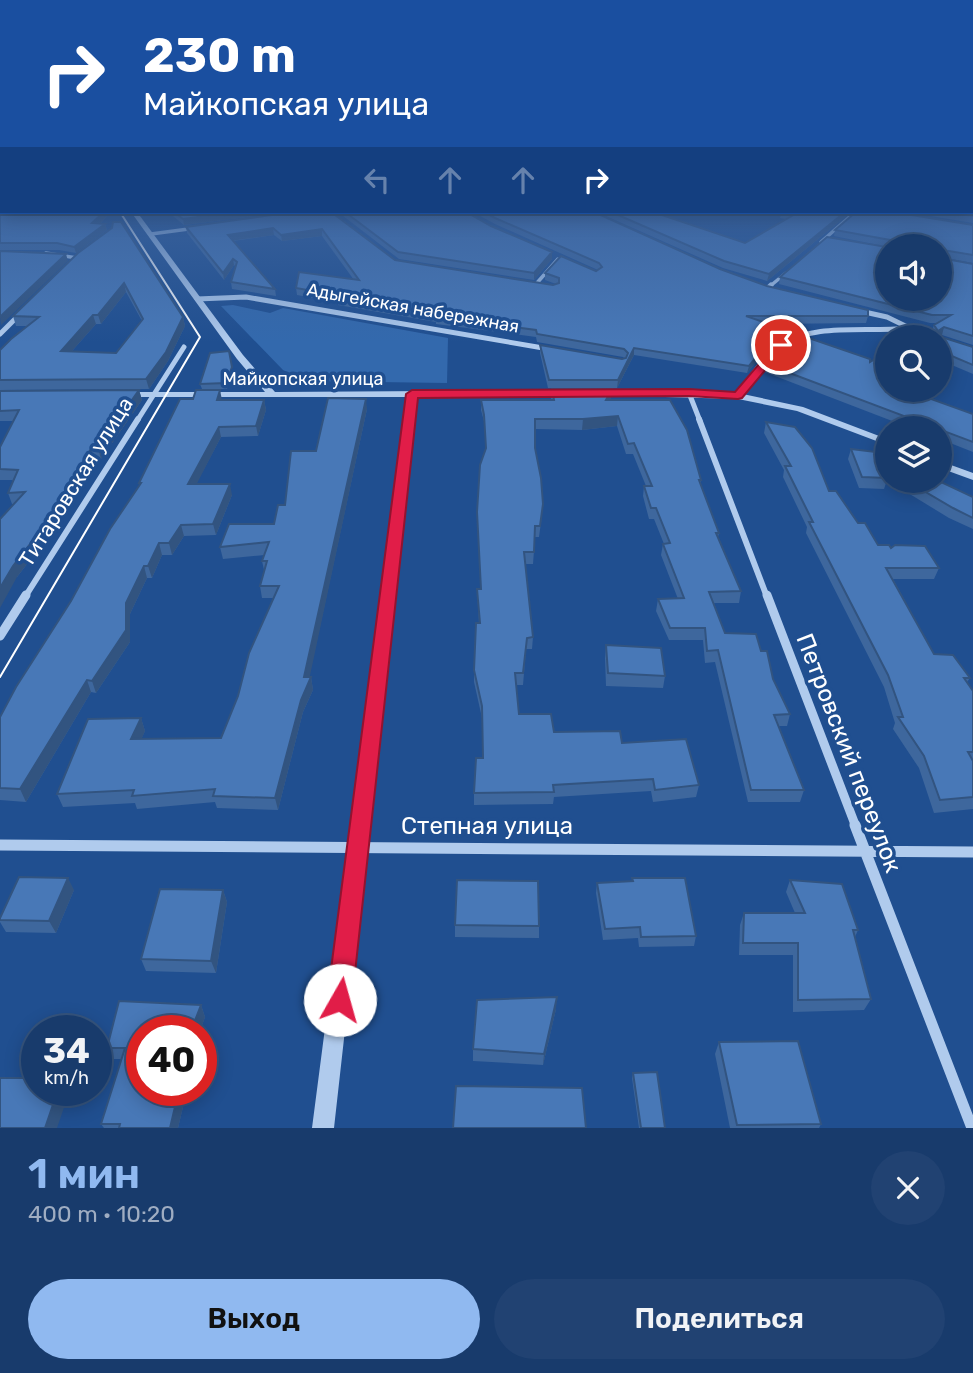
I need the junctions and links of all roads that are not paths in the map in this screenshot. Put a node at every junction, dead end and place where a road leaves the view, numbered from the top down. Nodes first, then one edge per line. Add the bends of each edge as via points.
1 (152, 237) edge
2 (827, 237) edge
3 (824, 239) junction
4 (837, 242) edge
5 (815, 248) edge
6 (85, 251) edge
7 (35, 253) edge
8 (547, 254) edge
9 (77, 258) junction
10 (558, 259) junction
11 (568, 263) edge
12 (67, 267) edge
13 (787, 272) edge
14 (523, 282) edge
15 (536, 284) junction
16 (756, 284) edge
17 (545, 286) edge
18 (768, 288) junction
19 (781, 292) edge
20 (197, 299) junction
21 (29, 305) edge
22 (847, 308) edge
23 (902, 325) edge
24 (875, 331) edge
25 (0, 334) edge
26 (184, 347) dead end
27 (554, 350) edge
28 (689, 393) junction
29 (272, 394) junction
30 (412, 394) junction
31 (111, 395) edge
32 (156, 396) junction
33 (738, 396) junction
34 (875, 437) edge
35 (952, 469) edge
36 (973, 477) edge
37 (0, 636) edge
38 (0, 845) edge
39 (359, 847) junction
40 (866, 849) junction
41 (973, 852) edge
42 (323, 1128) edge
43 (972, 1128) edge

1 - 20 street
2 - 3 street
3 - 4 street
3 - 5 street
6 - 9 street
7 - 9 street
8 - 10 street
9 - 12 street
10 - 11 street
10 - 15 street
13 - 18 street
14 - 15 street
15 - 17 street
16 - 18 street
18 - 19 street
20 - 27 street, Адыгейская набережная via 246,298
20 - 29 street
21 - 25 street
22 - 23 street
24 - 33 street via 821,332 781,345
26 - 32 street, Титаровская улица
28 - 30 street, Майкопская улица
28 - 33 street
28 - 40 street, Петровский переулок
29 - 30 street, Майкопская улица
29 - 32 street, Майкопская улица
30 - 39 street
31 - 32 street, Майкопская улица
32 - 37 street, Титаровская улица
33 - 34 street via 819,415
35 - 36 street
38 - 39 street, Степная улица
39 - 40 street, Степная улица
39 - 42 street
40 - 41 street, Степная улица
40 - 43 street, Петровский переулок

